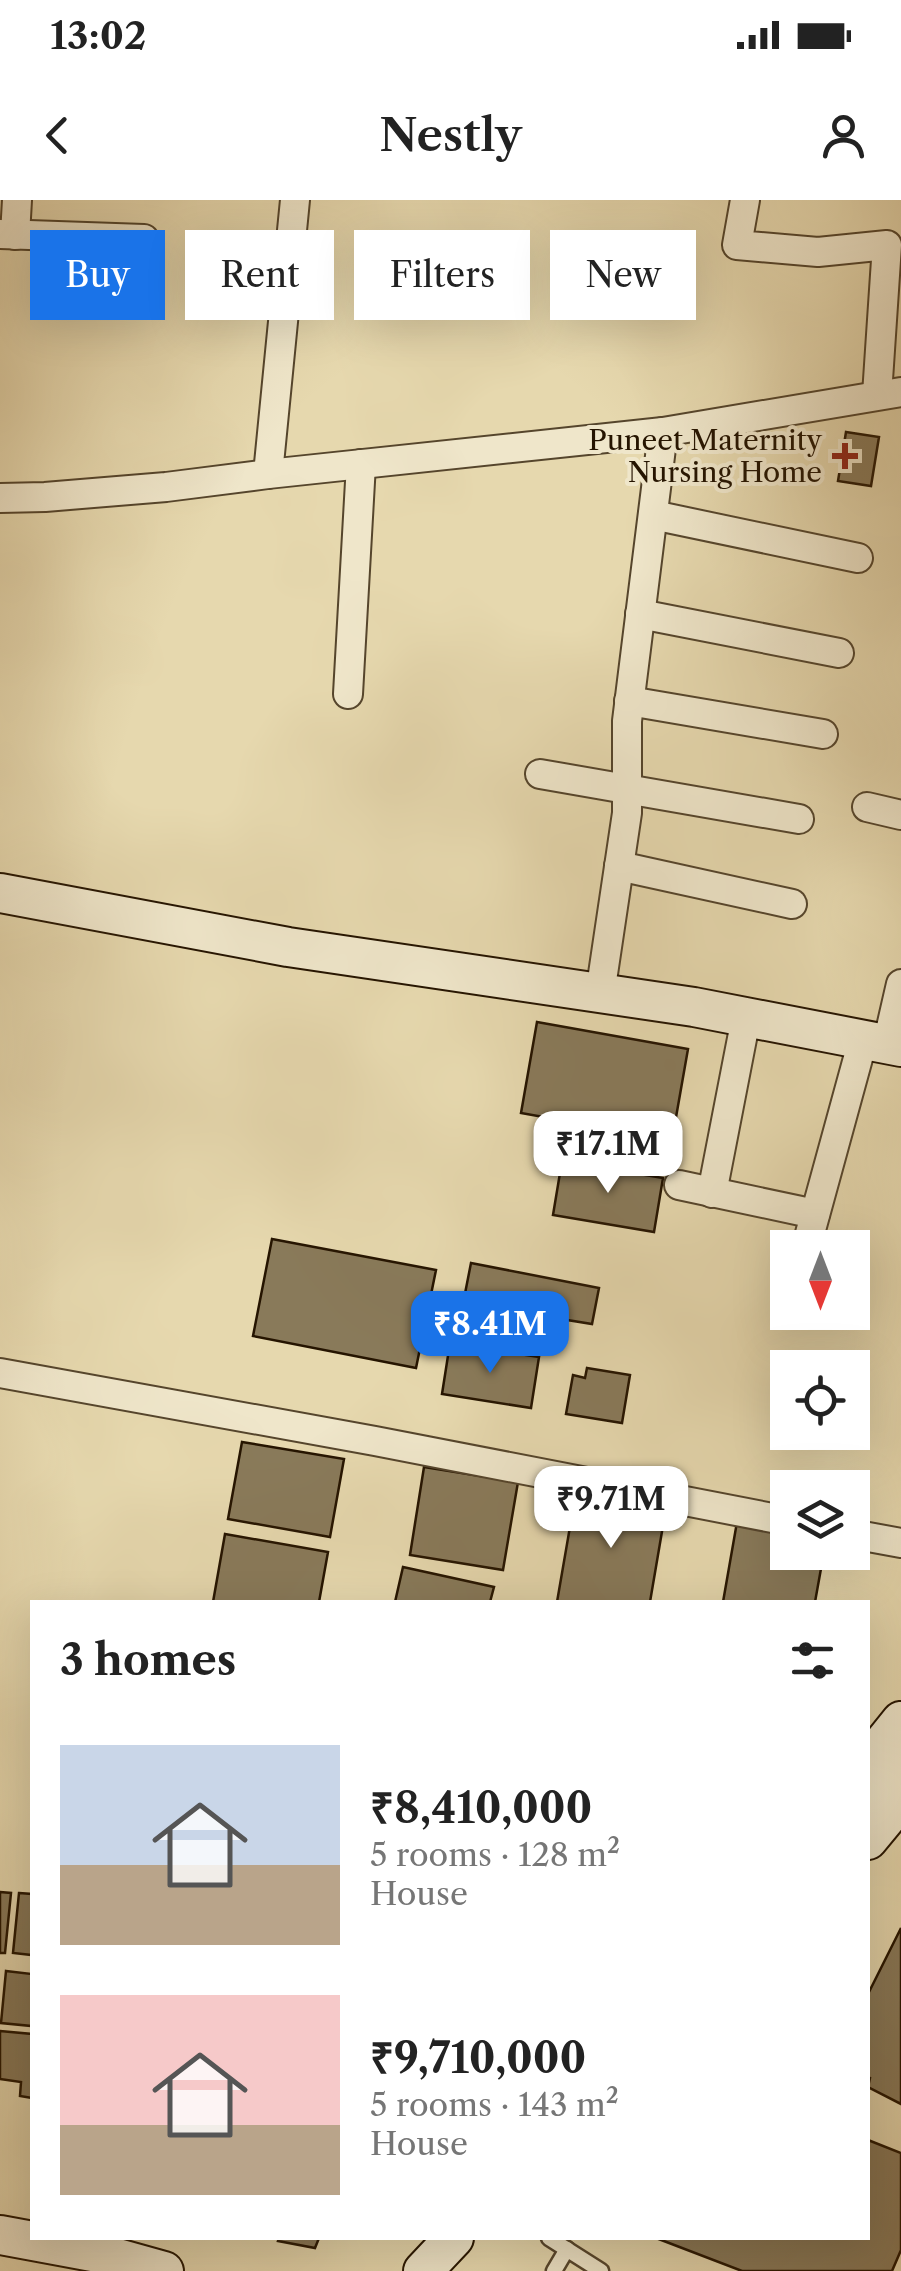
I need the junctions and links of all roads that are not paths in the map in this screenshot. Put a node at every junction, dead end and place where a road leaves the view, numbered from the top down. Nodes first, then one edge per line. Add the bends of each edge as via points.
1 (17, 200) edge
2 (295, 200) edge
3 (745, 200) edge
4 (8, 234) edge
5 (889, 394) edge
6 (663, 432) junction
7 (361, 464) junction
8 (268, 474) junction
9 (0, 498) edge
10 (653, 515) junction
11 (858, 558) dead end
12 (640, 614) junction
13 (840, 652) dead end
14 (348, 694) dead end
15 (630, 701) junction
16 (823, 734) dead end
17 (540, 774) dead end
18 (626, 790) junction
19 (867, 807) dead end
20 (901, 815) edge
21 (800, 819) dead end
22 (619, 866) junction
23 (0, 892) edge
24 (792, 904) dead end
25 (901, 984) edge
26 (600, 994) junction
27 (746, 1018) junction
28 (884, 1044) edge
29 (679, 1186) dead end
30 (712, 1193) junction
31 (815, 1214) junction
32 (811, 1230) edge
33 (0, 1373) edge
34 (770, 1518) edge
35 (870, 1537) edge
36 (901, 1543) edge
37 (901, 1720) edge
38 (870, 1759) edge
39 (901, 1760) edge
40 (870, 1797) edge
41 (901, 1800) edge
42 (870, 1838) edge
43 (0, 2234) edge
44 (30, 2240) edge
45 (31, 2240) edge
46 (452, 2240) edge
47 (484, 2240) edge
48 (552, 2240) edge
49 (567, 2249) junction
50 (164, 2271) edge
51 (423, 2271) edge
52 (456, 2271) edge
53 (554, 2271) edge
54 (601, 2271) edge

1 - 4 street
2 - 8 street
3 - 5 street via 737,245 818,252 887,245
5 - 6 street
6 - 7 street
6 - 10 street
7 - 8 street
7 - 14 street
8 - 9 street
10 - 11 street
10 - 12 street
12 - 13 street
12 - 15 street
15 - 16 street
15 - 18 street
17 - 18 street
18 - 21 street
18 - 22 street
19 - 20 street
22 - 24 street
22 - 26 street
23 - 26 street
25 - 28 street
26 - 27 street
27 - 28 street
27 - 30 street
28 - 31 street
29 - 30 street
30 - 31 street
31 - 32 street
33 - 34 street
35 - 36 street
37 - 38 street
39 - 40 street
41 - 42 street
43 - 44 street
45 - 50 street
46 - 51 street
47 - 52 street
48 - 49 lane
49 - 53 lane
49 - 54 lane

